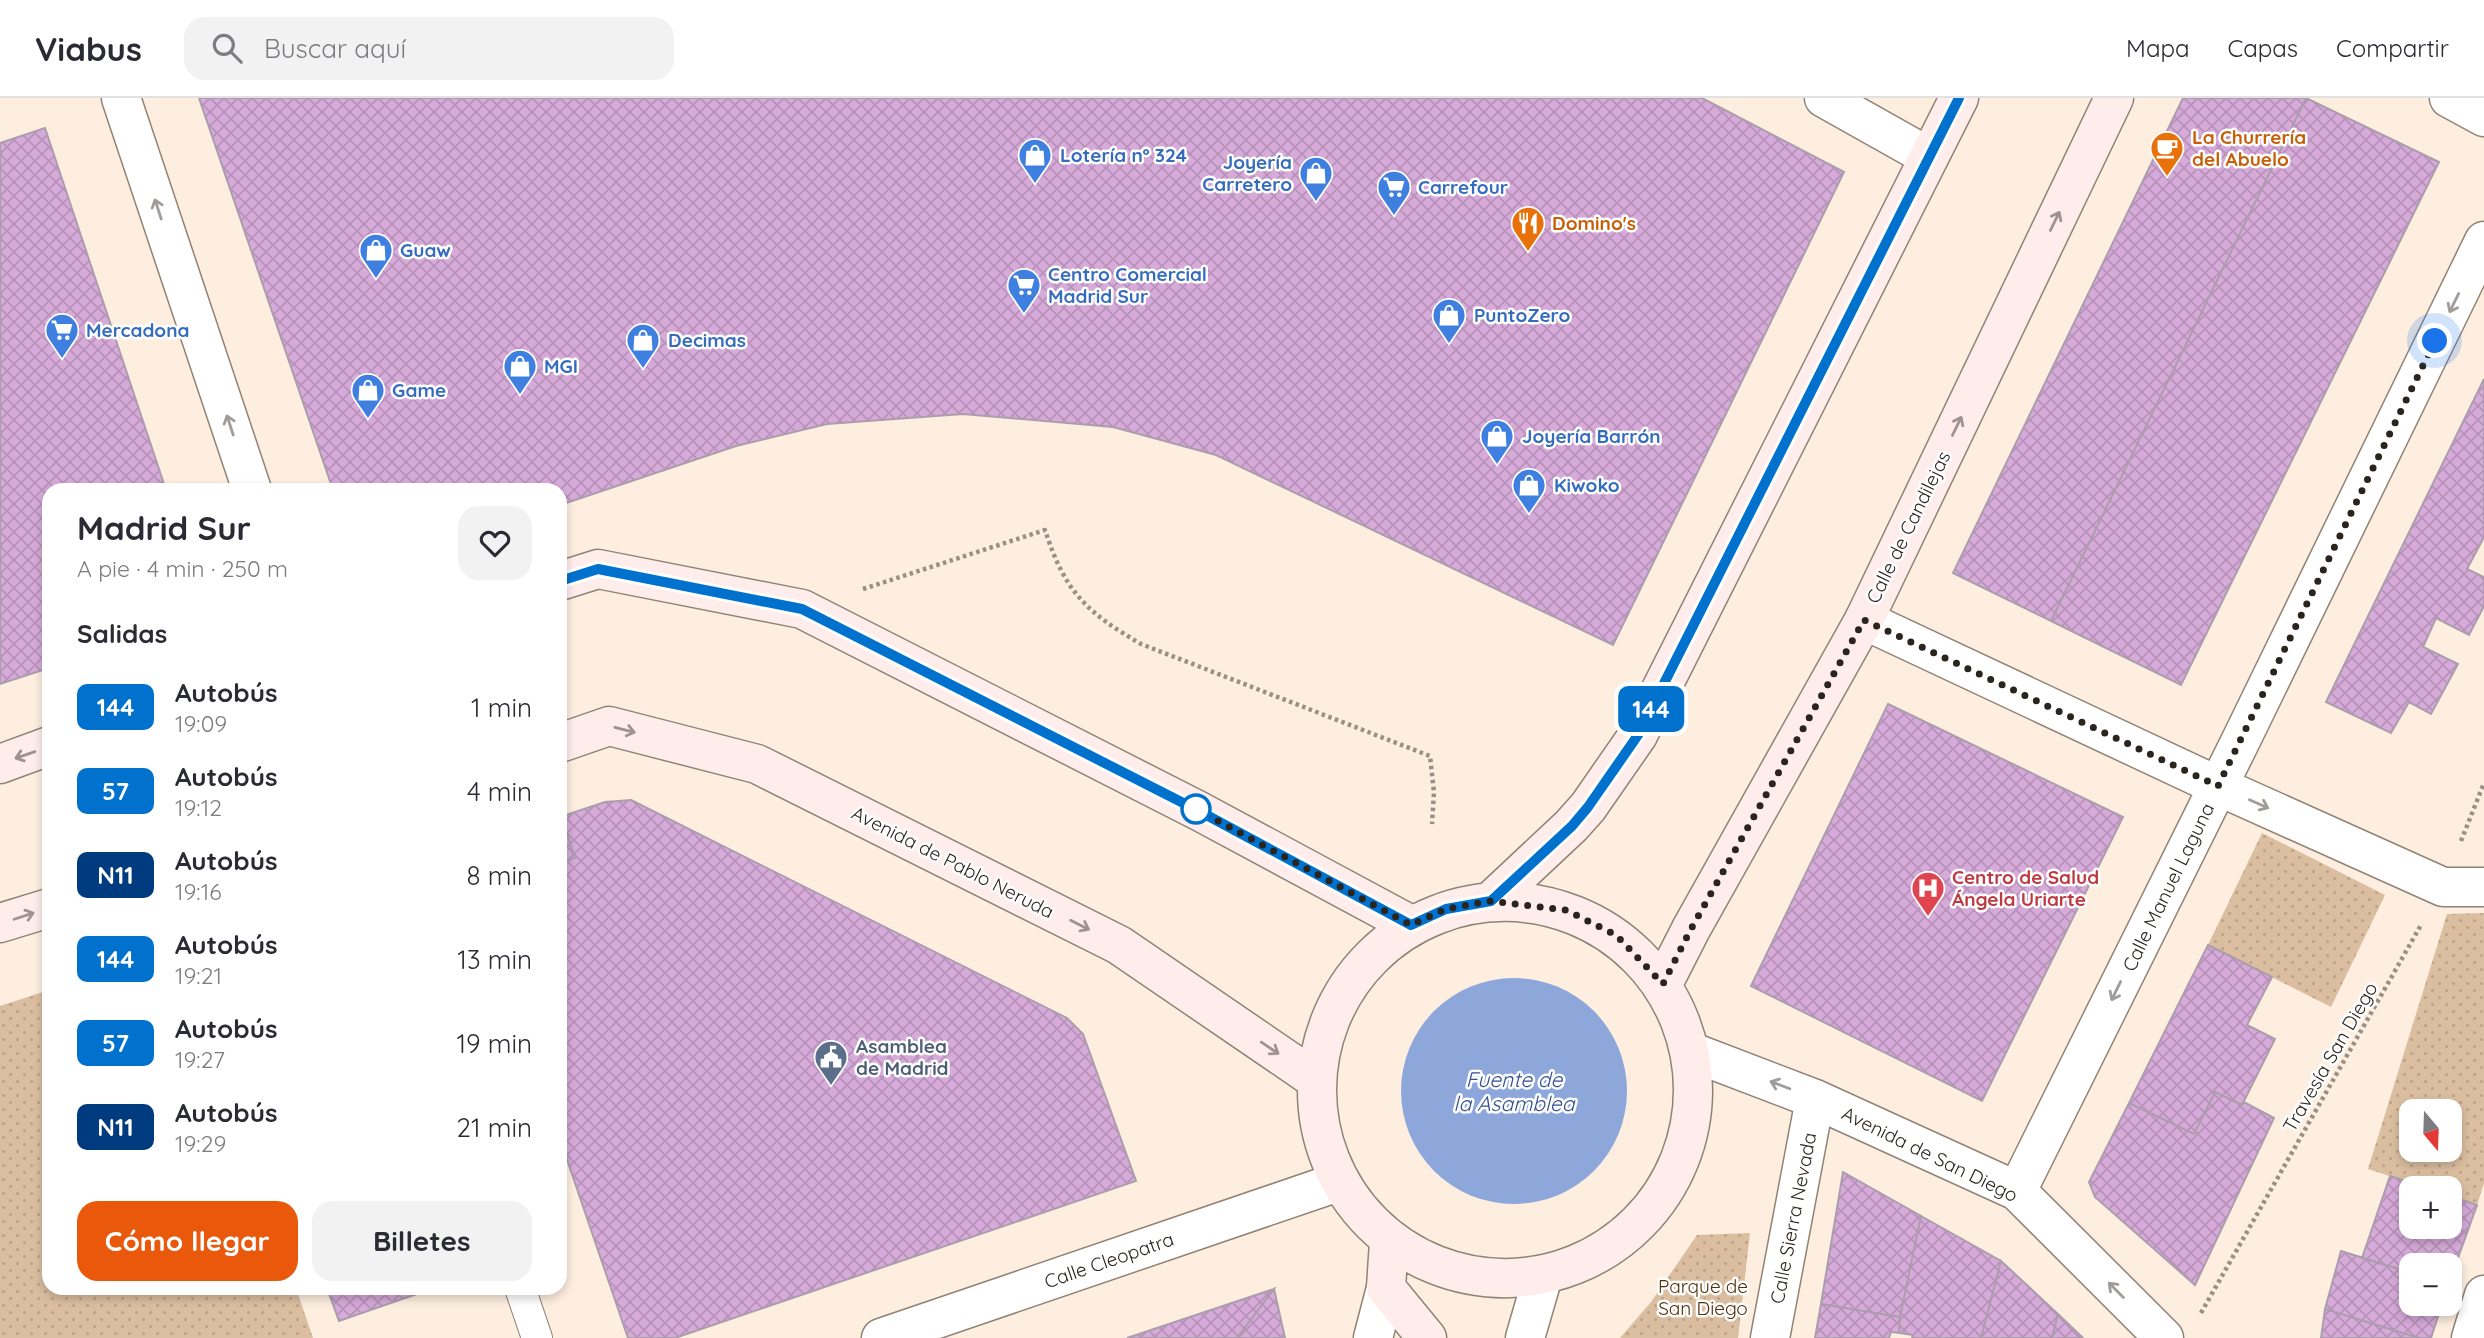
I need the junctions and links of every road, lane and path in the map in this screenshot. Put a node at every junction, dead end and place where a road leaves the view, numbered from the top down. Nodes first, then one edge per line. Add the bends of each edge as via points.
1 (121, 98) edge
2 (1824, 98) edge
3 (1959, 98) edge
4 (2114, 98) edge
5 (2449, 98) edge
6 (2484, 117) edge
7 (1929, 157) junction
8 (2484, 241) edge
9 (250, 483) edge
10 (567, 579) edge
11 (802, 609) junction
12 (1864, 620) junction
13 (567, 741) edge
14 (42, 749) edge
15 (0, 764) edge
16 (2484, 783) edge
17 (2218, 786) junction
18 (1432, 824) dead end
19 (2443, 887) junction
20 (2484, 887) edge
21 (1491, 901) junction
22 (42, 910) edge
23 (0, 923) edge
24 (1411, 925) junction
25 (1663, 984) junction
26 (1692, 1052) junction
27 (1315, 1079) junction
28 (1815, 1099) junction
29 (1338, 1182) junction
30 (2017, 1191) junction
31 (1389, 1241) junction
32 (1543, 1276) junction
33 (1386, 1288) junction
34 (522, 1295) edge
35 (2484, 1295) edge
36 (2200, 1314) dead end
37 (537, 1338) edge
38 (881, 1338) edge
39 (1373, 1338) edge
40 (1427, 1338) edge
41 (1525, 1338) edge
42 (1770, 1338) edge
43 (2164, 1338) edge
44 (2471, 1338) edge

9 -> 1 street
2 - 7 street
3 - 7 main road
12 -> 4 main road, Calle de Candilejas
5 - 6 street
7 - 21 main road via 1638,735 1572,826
8 -> 17 street, Calle Manuel Laguna
10 - 11 main road via 598,569
11 - 18 path via 1045,530 1084,605 1141,644 1430,757
11 - 24 main road via 1199,811
12 - 17 street
12 - 25 main road, Calle de Candilejas
13 -> 27 main road, Avenida de Pablo Neruda via 609,726 757,764 1119,945
14 -> 15 main road
16 - 19 path, Travesía San Diego
17 -> 19 street
17 -> 30 street, Calle Manuel Laguna
19 - 20 street
19 - 36 path, Travesía San Diego
21 - 24 main road via 1446,909
21 - 25 main road via 1566,910 1616,935
23 -> 22 main road
24 - 27 main road via 1345,987
25 - 26 main road
28 -> 26 street, Avenida de San Diego
26 - 32 main road via 1693,1123 1667,1190 1611,1248
27 - 29 main road via 1318,1126
28 - 30 street, Avenida de San Diego
28 - 42 street, Calle Sierra Nevada
29 - 31 main road
29 - 38 street, Calle Cleopatra
43 -> 30 street, Avenida de San Diego
31 - 32 main road via 1473,1277
31 - 33 main road
32 - 41 street
33 - 39 street
33 - 40 main road
34 - 37 lane
35 - 44 street

